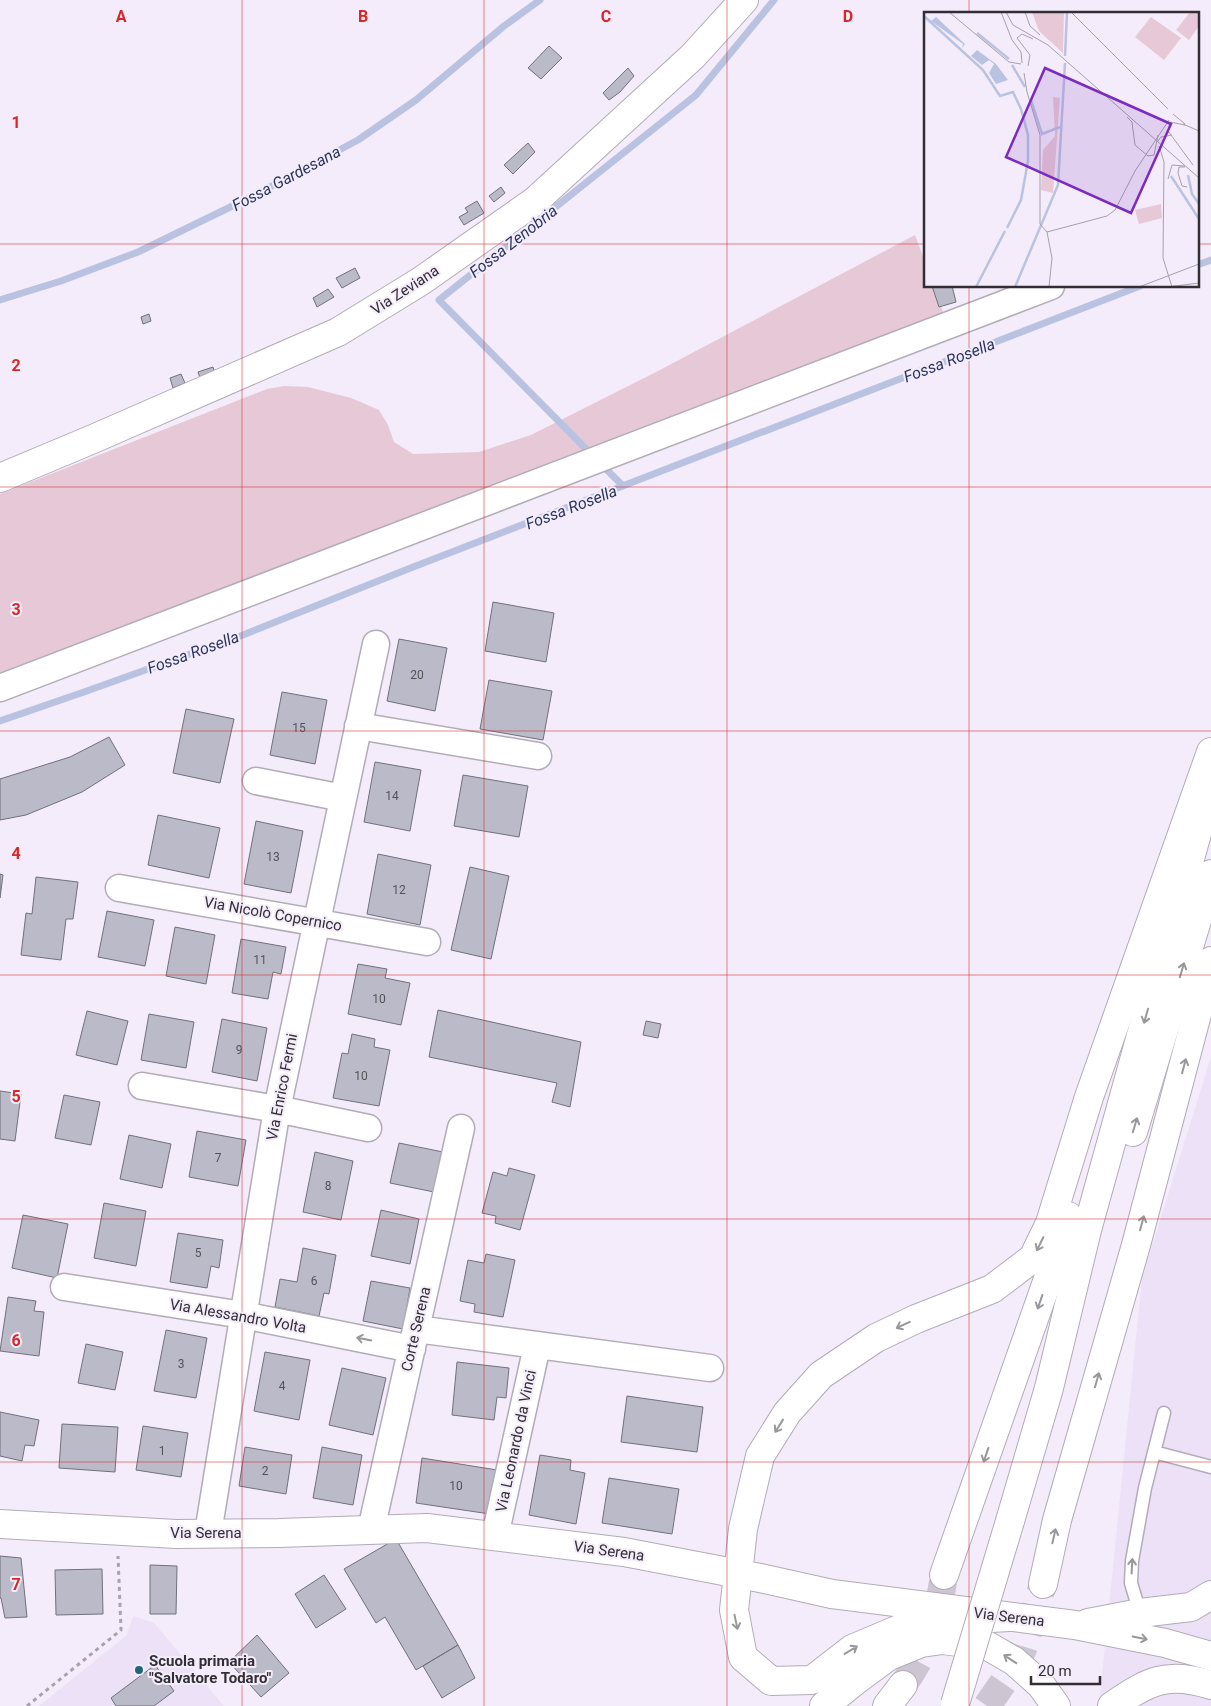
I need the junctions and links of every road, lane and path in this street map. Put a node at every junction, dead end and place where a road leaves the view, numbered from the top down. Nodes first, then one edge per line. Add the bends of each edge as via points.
1 (744, 0) edge
2 (1047, 288) edge
3 (0, 478) edge
4 (376, 644) dead end
5 (0, 688) edge
6 (358, 726) junction
7 (1211, 753) edge
8 (538, 756) dead end
9 (256, 781) dead end
10 (1211, 783) edge
11 (343, 798) junction
12 (1211, 874) edge
13 (119, 888) dead end
14 (317, 921) junction
15 (427, 942) dead end
16 (1211, 961) edge
17 (142, 1086) dead end
18 (277, 1109) junction
19 (368, 1128) dead end
20 (461, 1128) dead end
21 (64, 1287) dead end
22 (243, 1315) junction
23 (414, 1339) junction
24 (537, 1346) junction
25 (710, 1368) dead end
26 (1049, 1388) junction
27 (1164, 1413) dead end
28 (1154, 1452) junction
29 (1211, 1467) edge
30 (0, 1524) edge
31 (371, 1530) junction
32 (116, 1531) junction
33 (208, 1533) junction
34 (495, 1536) junction
35 (738, 1574) junction
36 (944, 1575) tunnel mouth
37 (1043, 1584) tunnel mouth
38 (1211, 1595) edge
39 (1140, 1613) junction
40 (1010, 1617) junction
41 (1075, 1625) junction
42 (1211, 1656) edge
43 (1211, 1685) edge
44 (954, 1705) edge
45 (27, 1706) edge
46 (824, 1706) edge
47 (1056, 1706) edge
48 (1112, 1706) edge

1 - 3 main road, Via Zeviana via 693,56 535,201 421,281 338,332
2 - 5 street
4 - 6 street, Via Enrico Fermi
6 - 8 street
6 - 11 street, Via Enrico Fermi
7 -> 35 main road via 1089,1097 1050,1223 1033,1258 992,1289 876,1338 821,1375 787,1413 760,1456
7 -> 36 main road via 1170,871 1055,1259
9 - 11 street
10 -> 26 main road via 1086,1230
11 - 14 street, Via Enrico Fermi
26 -> 12 main road via 1102,1235
13 - 14 street, Via Nicolò Copernico
14 - 15 street, Via Nicolò Copernico
14 - 18 street, Via Enrico Fermi
37 -> 16 main road via 1057,1520 1136,1246
17 - 18 street
18 - 19 street
18 - 22 street, Via Enrico Fermi
20 - 23 street, Corte Serena
21 - 22 street, Via Alessandro Volta
23 -> 22 street, Via Alessandro Volta
22 - 33 street, Via Enrico Fermi
23 - 24 street, Via Alessandro Volta
23 - 31 street, Corte Serena
24 - 25 street, Via Alessandro Volta
24 - 34 street, Via Leonardo da Vinci
26 - 44 main road, bridge
27 - 28 lane
28 - 29 lane
39 -> 28 lane via 1131,1583 1132,1561
30 - 32 main road, Via Serena
31 - 33 main road, Via Serena
31 - 34 main road, Via Serena via 427,1528
32 - 33 main road, Via Serena
32 - 45 path via 120,1630
34 - 35 main road, Via Serena via 624,1552
35 - 40 main road, Via Serena via 832,1594
35 -> 40 main road via 734,1610 743,1657 771,1681 812,1680 852,1649 916,1622
38 - 39 main road via 1191,1607
39 - 41 main road
40 - 41 main road, Via Serena
41 -> 42 main road, Via Serena
43 - 48 main road via 1194,1680 1164,1679 1136,1689
47 -> 46 main road via 1041,1685 1014,1661 988,1646 942,1640 921,1643 889,1656

